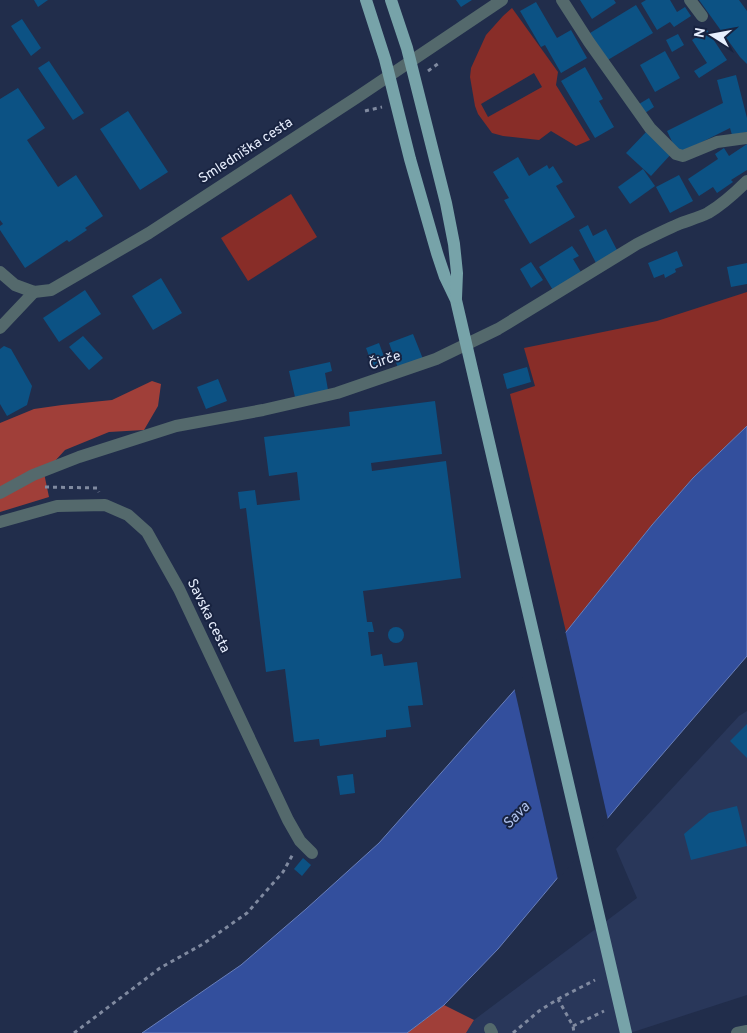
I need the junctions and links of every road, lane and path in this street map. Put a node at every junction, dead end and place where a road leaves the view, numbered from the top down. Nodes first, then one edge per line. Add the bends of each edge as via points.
1 (366, 0) edge
2 (391, 0) edge
3 (502, 0) edge
4 (562, 0) edge
5 (690, 0) edge
6 (702, 16) dead end
7 (382, 107) dead end
8 (358, 113) dead end
9 (747, 138) edge
10 (747, 181) edge
11 (0, 272) edge
12 (34, 292) junction
13 (456, 300) junction
14 (0, 328) edge
15 (43, 487) dead end
16 (0, 493) edge
17 (105, 505) junction
18 (0, 522) edge
19 (300, 841) junction
20 (312, 853) dead end
21 (595, 980) dead end
22 (558, 999) junction
23 (604, 1011) dead end
24 (573, 1026) junction
25 (747, 1031) edge
26 (74, 1033) edge
27 (513, 1033) edge
28 (574, 1033) edge
29 (626, 1033) edge
30 (737, 1033) edge

1 - 13 main road via 437,253
2 - 13 main road via 407,48 446,203 457,273
3 - 12 street, Smledniška cesta via 149,233 51,290
4 - 9 street via 650,128 676,154 683,156 717,142
5 - 6 street
7 - 8 path
10 - 16 street, Čirče via 708,213 659,232 498,329 436,359 337,393 152,433 33,475
11 - 12 street via 15,285
12 - 14 street
13 - 29 main road
15 - 17 path via 97,488
17 - 18 street, Savska cesta via 57,506
17 - 19 street, Savska cesta via 128,515 147,532 179,589
19 - 20 street, Savska cesta
19 - 26 path via 283,872 247,914 160,968
21 - 22 path
22 - 24 path
22 - 27 path
23 - 24 path
24 - 28 path
25 - 30 street

